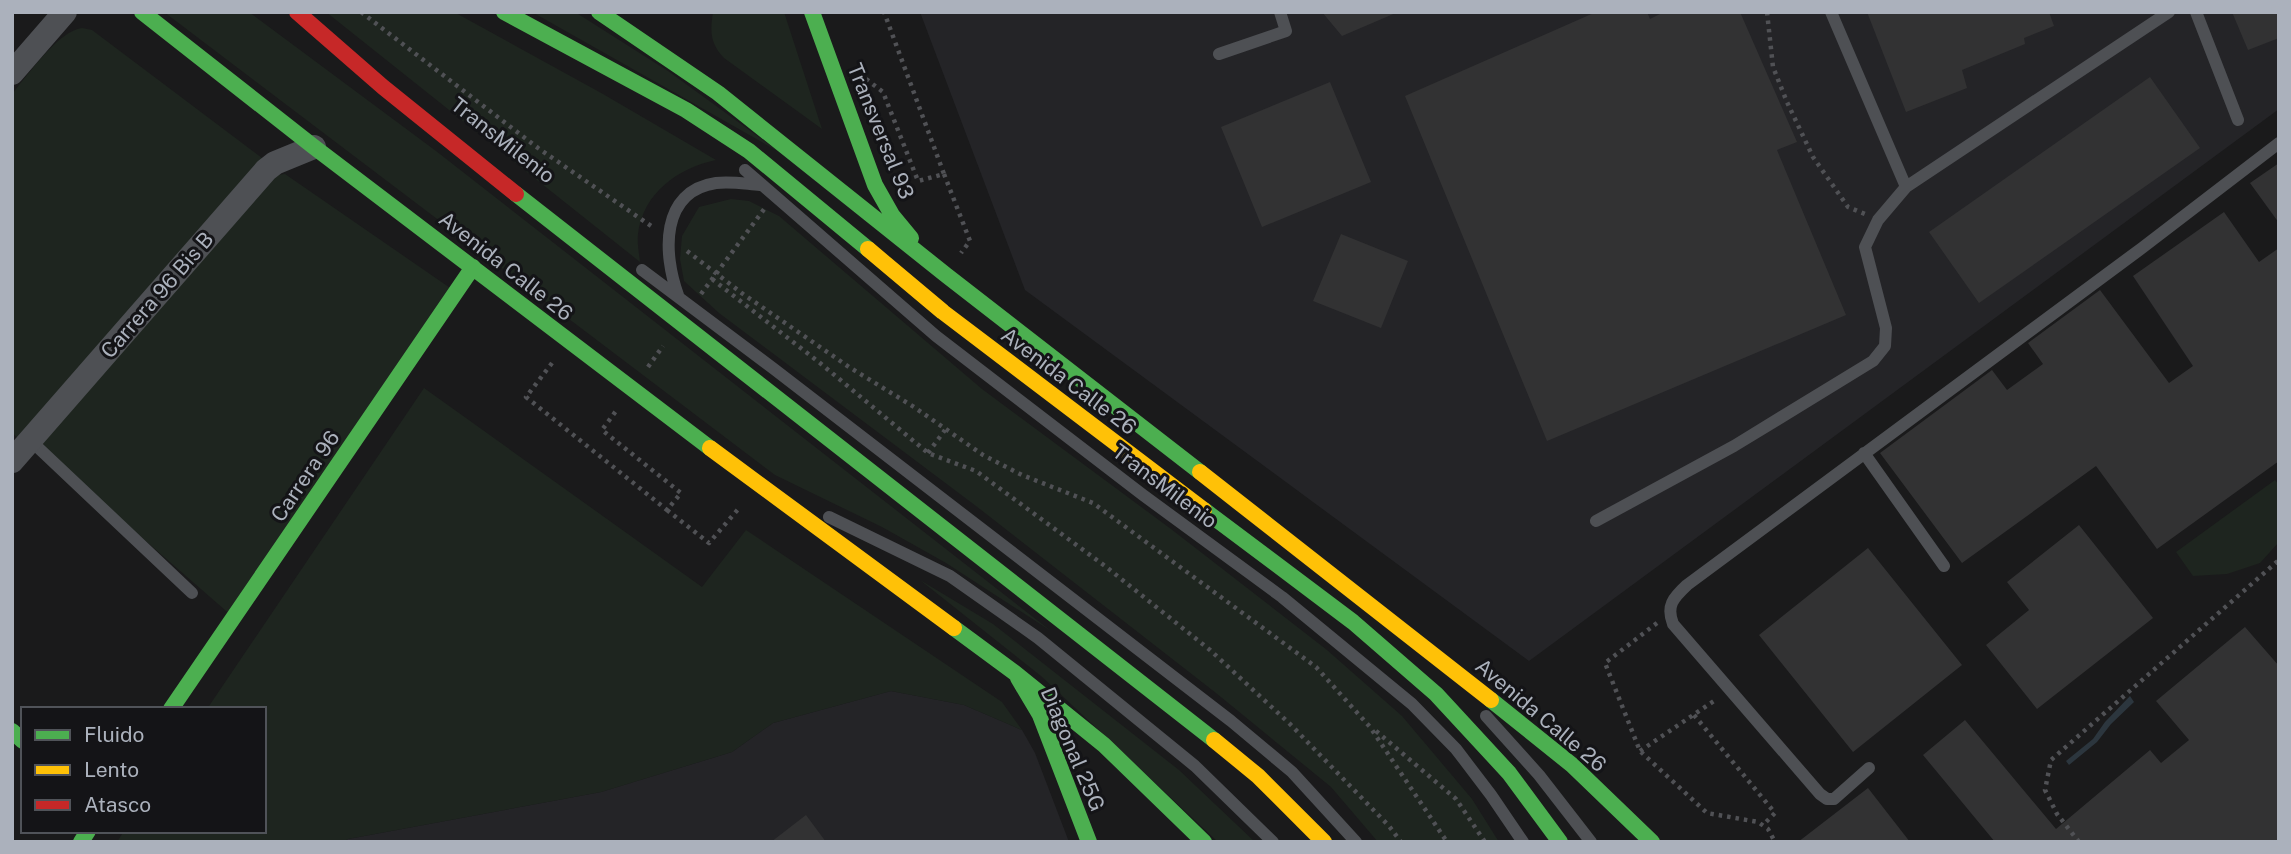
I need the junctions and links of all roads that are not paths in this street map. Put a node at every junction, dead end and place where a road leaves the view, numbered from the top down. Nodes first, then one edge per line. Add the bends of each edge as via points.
1 (65, 12) edge
2 (142, 12) edge
3 (297, 12) edge
4 (305, 12) edge
5 (599, 12) edge
6 (812, 12) edge
7 (1280, 12) edge
8 (1831, 12) edge
9 (2169, 12) edge
10 (2196, 12) edge
11 (499, 15) edge
12 (549, 51) dead end
13 (1219, 54) dead end
14 (12, 73) edge
15 (420, 100) dead end
16 (2238, 120) dead end
17 (2279, 143) edge
18 (314, 147) junction
19 (730, 159) dead end
20 (760, 185) junction
21 (1906, 187) junction
22 (925, 257) junction
23 (627, 259) dead end
24 (473, 267) junction
25 (678, 296) junction
26 (19, 448) edge
27 (1864, 453) junction
28 (759, 485) junction
29 (1596, 521) dead end
30 (1944, 566) dead end
31 (192, 593) dead end
32 (1378, 609) junction
33 (1015, 673) junction
34 (172, 707) edge
35 (1869, 768) dead end
36 (1089, 842) edge
37 (1204, 842) edge
38 (1273, 842) edge
39 (1324, 842) edge
40 (1356, 842) edge
41 (1523, 842) edge
42 (1560, 842) edge
43 (1591, 842) edge
44 (1652, 842) edge

1 - 14 street
2 - 18 main road, Avenida Calle 26
3 - 39 main road via 520,198 1221,745
4 - 15 lane, TransMilenio
5 - 22 main road, Avenida Calle 26 via 718,93
6 - 22 main road, Transversal 93 via 875,185
7 - 13 lane via 1286,30
8 - 21 lane
9 - 21 lane
10 - 16 lane
11 - 12 lane
11 - 42 main road, Avenida Calle 26 via 686,110 749,151 943,312 1353,622 1436,694 1509,773
17 - 27 lane
18 - 24 main road, Avenida Calle 26
18 - 26 street, Carrera 96 Bis B via 266,170
19 - 20 lane, TransMilenio
20 - 25 lane via 716,183 686,197 673,217 668,237 668,260
20 - 41 lane, TransMilenio via 936,336 1282,597 1412,704 1456,749
21 - 29 lane via 1878,220 1865,247 1886,328 1885,345 1872,361 1734,446
22 - 32 main road, Avenida Calle 26
23 - 25 lane
24 - 28 main road, Avenida Calle 26
24 - 34 main road, Carrera 96
25 - 40 lane via 1231,720 1292,772
26 - 31 lane
27 - 30 lane
27 - 35 lane via 1686,585 1674,597 1669,614 1672,624 1827,799 1840,795
28 - 33 main road, Avenida Calle 26
28 - 38 lane via 950,576 1038,638 1143,723
32 - 43 lane via 1449,676 1539,775
32 - 44 main road, Avenida Calle 26 via 1572,765
33 - 36 main road, Diagonal 25G via 1040,715
33 - 37 main road, Avenida Calle 26 via 1104,745

